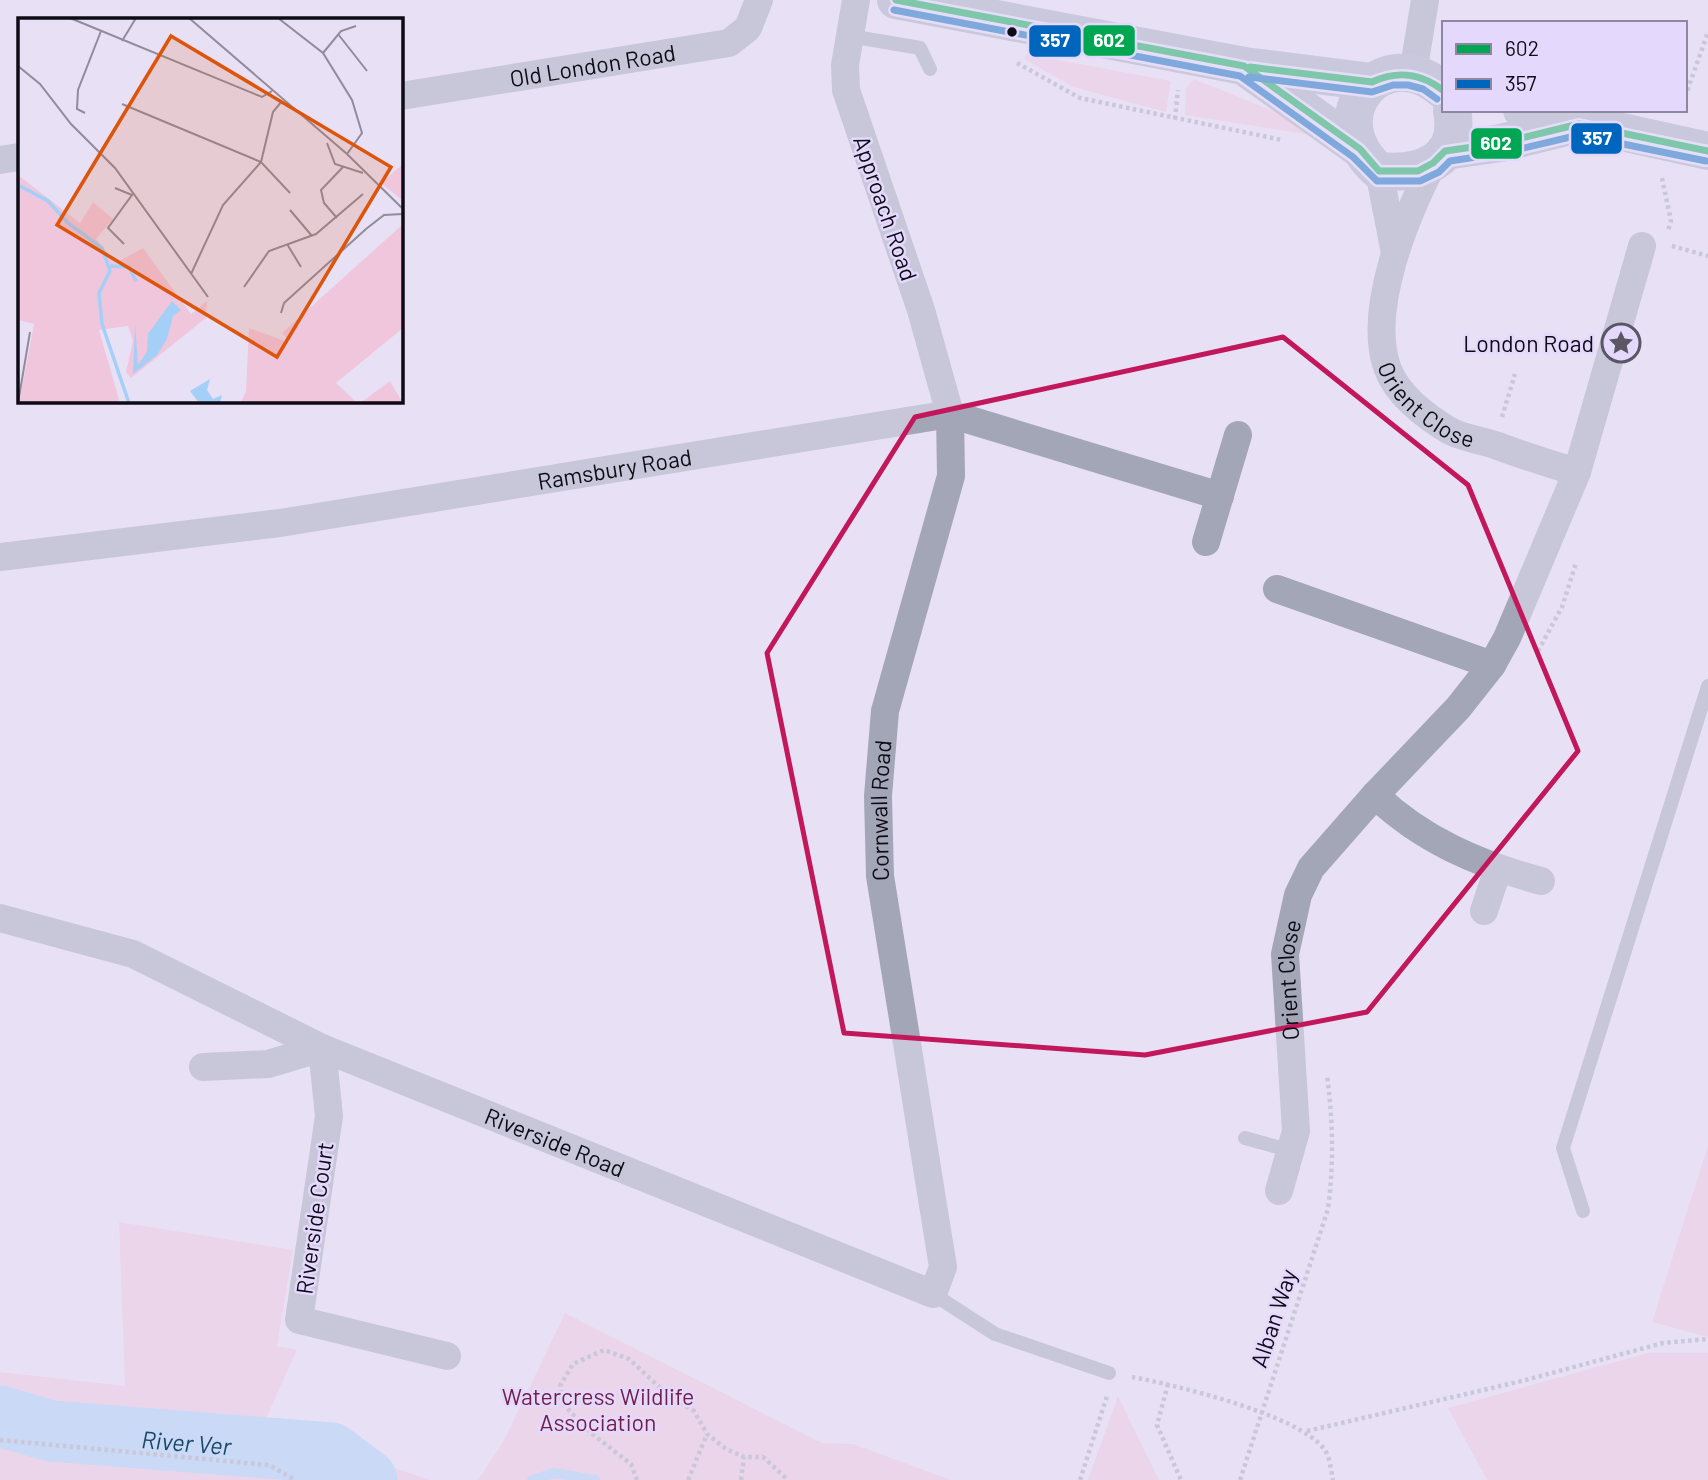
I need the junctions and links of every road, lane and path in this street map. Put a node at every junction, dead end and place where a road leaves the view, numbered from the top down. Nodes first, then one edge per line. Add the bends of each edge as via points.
1 (760, 0) edge
2 (856, 0) edge
3 (896, 0) edge
4 (1425, 0) edge
5 (1708, 32) edge
6 (850, 36) junction
7 (1010, 59) dead end
8 (1244, 66) junction
9 (930, 69) dead end
10 (1372, 82) junction
11 (1428, 82) edge
12 (1687, 91) edge
13 (402, 96) edge
14 (1452, 112) edge
15 (1530, 112) edge
16 (1579, 124) junction
17 (1293, 143) dead end
18 (1703, 150) edge
19 (18, 157) edge
20 (1439, 157) junction
21 (0, 160) edge
22 (1370, 160) junction
23 (1653, 245) joint
24 (1396, 256) junction
25 (1708, 256) edge
26 (1515, 374) dead end
27 (950, 415) junction
28 (1238, 435) dead end
29 (1494, 445) junction
30 (1577, 472) junction
31 (1220, 496) junction
32 (1206, 542) dead end
33 (0, 557) edge
34 (1277, 589) dead end
35 (1540, 649) dead end
36 (1532, 659) dead end
37 (1492, 665) junction
38 (1708, 686) edge
39 (1374, 795) junction
40 (1498, 869) junction
41 (1541, 881) dead end
42 (1484, 911) dead end
43 (0, 918) edge
44 (322, 1048) junction
45 (203, 1067) dead end
46 (1326, 1067) dead end
47 (1245, 1138) dead end
48 (1292, 1151) junction
49 (1279, 1191) dead end
50 (1583, 1211) dead end
51 (933, 1294) junction
52 (1708, 1339) edge
53 (447, 1356) dead end
54 (1109, 1373) junction
55 (1168, 1384) junction
56 (1307, 1431) junction
57 (707, 1434) junction
58 (0, 1440) edge
59 (744, 1457) junction
60 (295, 1480) edge
61 (637, 1480) edge
62 (688, 1480) edge
63 (741, 1480) edge
64 (788, 1480) edge
65 (1080, 1480) edge
66 (1181, 1480) edge
67 (1240, 1480) edge
68 (1333, 1480) edge

1 - 13 street, Old London Road via 748,28 729,43
2 - 6 street, Approach Road
3 - 8 main road
4 - 11 street
5 - 12 path
6 - 9 lane via 920,48
6 - 27 street, Approach Road via 846,90 921,310
7 - 17 path via 1080,98
8 - 10 main road
8 - 22 main road
10 - 11 main road via 1386,74
10 - 22 main road via 1354,108 1353,125
14 - 20 main road via 1452,135
15 - 16 main road
16 - 18 main road
16 - 20 main road
19 - 21 street
20 - 22 main road via 1418,171
20 - 24 street, Orient Close
22 - 24 street, Orient Close
23 - 25 path
23 - 30 street, Orient Close
24 - 29 street, Orient Close via 1380,322 1387,368 1404,394 1427,416 1452,432
26 - 29 path
27 - 31 street, Ramsbury Road
27 - 33 street, Ramsbury Road via 280,523
27 - 51 street, Cornwall Road via 951,476 886,711 878,796 880,876 943,1267
28 - 31 street
29 - 30 street, Orient Close
30 - 37 street, Orient Close
31 - 32 street
34 - 37 street
35 - 36 path
37 - 39 street, Orient Close via 1458,708
38 - 50 lane via 1563,1148
39 - 40 street via 1436,841
39 - 48 street, Orient Close via 1311,868 1290,922 1285,954 1296,1098
40 - 41 street
40 - 42 street
43 - 44 street, Riverside Road via 134,954
44 - 45 street via 268,1064
44 - 51 street, Riverside Road
44 - 53 street, Riverside Court via 330,1116 299,1320
46 - 67 path, Alban Way via 1334,1167 1328,1209
47 - 48 lane
48 - 49 street, Orient Close
51 - 54 lane, Riverside Road via 995,1334
52 - 56 path via 1663,1343
54 - 55 path
54 - 65 path via 1107,1398
55 - 56 path
55 - 66 path via 1157,1425
56 - 68 path via 1326,1451
57 - 59 path
57 - 61 path via 694,1411 670,1397 629,1359 604,1350 573,1364 560,1385 562,1403 631,1464
57 - 62 path
58 - 60 path via 269,1465
59 - 63 path
59 - 64 path via 763,1457

